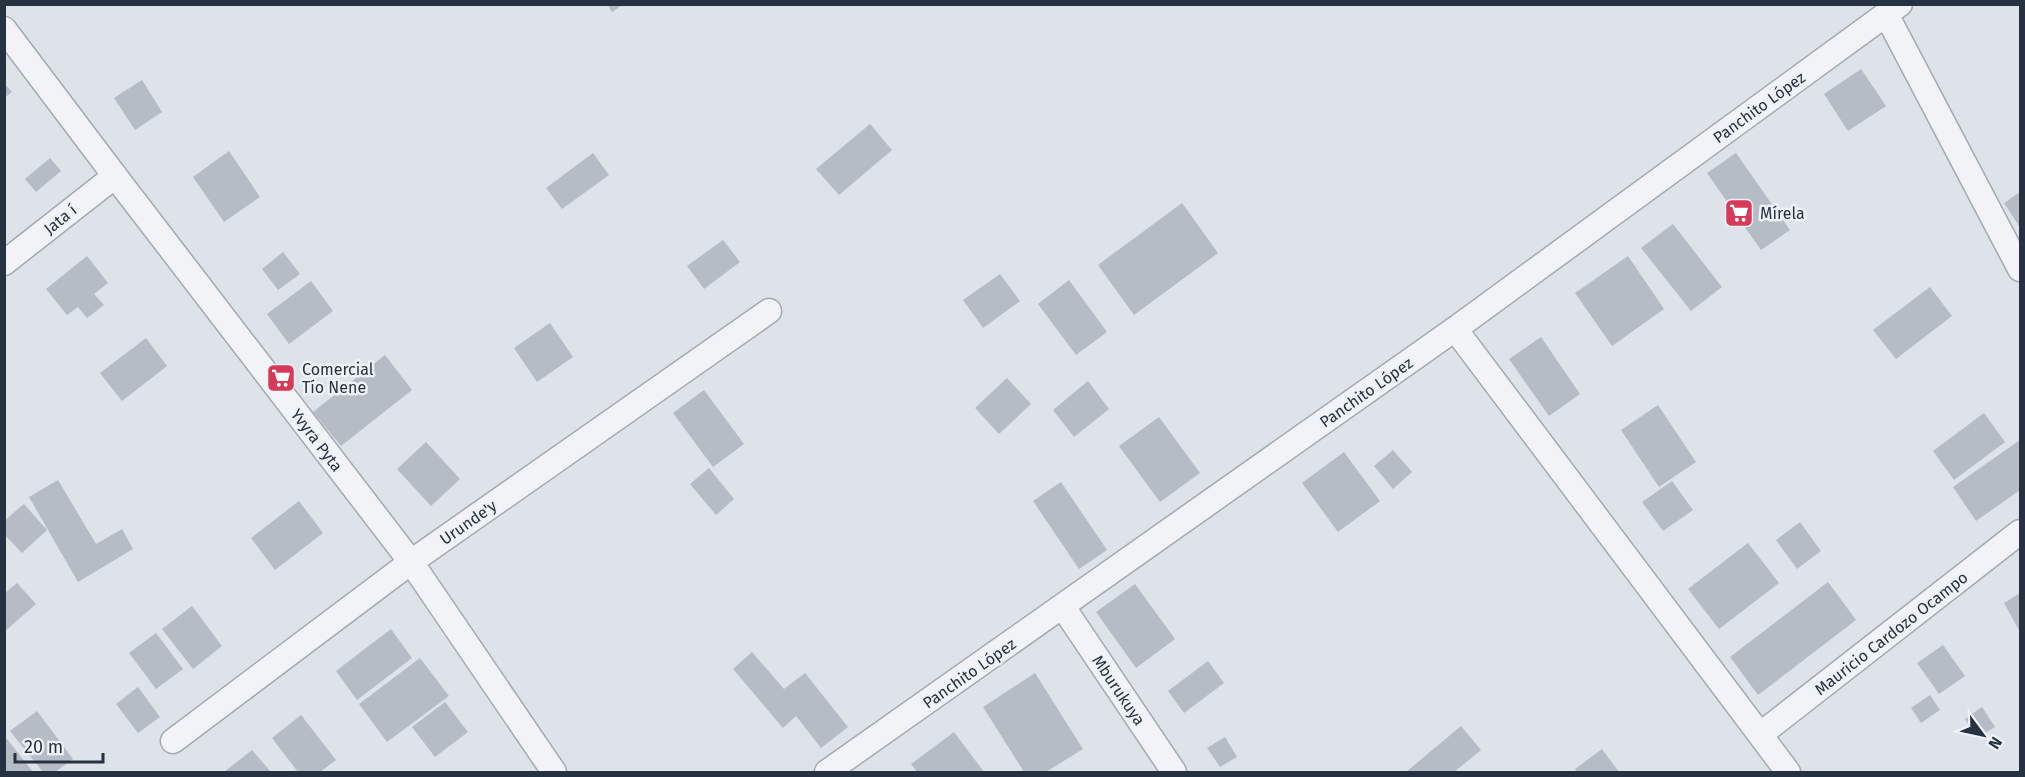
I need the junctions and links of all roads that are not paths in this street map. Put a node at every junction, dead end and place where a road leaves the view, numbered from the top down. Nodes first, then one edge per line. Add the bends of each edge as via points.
1 (1893, 9) edge
2 (4, 29) edge
3 (115, 176) junction
4 (4, 263) edge
5 (2020, 269) edge
6 (769, 310) dead end
7 (1455, 329) junction
8 (2020, 532) edge
9 (411, 562) junction
10 (1064, 607) junction
11 (1761, 734) junction
12 (173, 741) dead end
13 (554, 772) edge
14 (827, 772) edge
15 (1174, 772) edge
16 (1788, 772) edge

1 - 5 street
1 - 7 street, Panchito López
2 - 3 street, Yvyra Pyta
3 - 4 street, Jata í
3 - 9 street, Yvyra Pyta
6 - 9 street, Urunde'y
7 - 10 street, Panchito López
7 - 11 street
8 - 11 street, Mauricio Cardozo Ocampo
9 - 12 street, Urunde'y
9 - 13 street, Yvyra Pyta
10 - 14 street, Panchito López
10 - 15 street, Mburukuya
11 - 16 street

